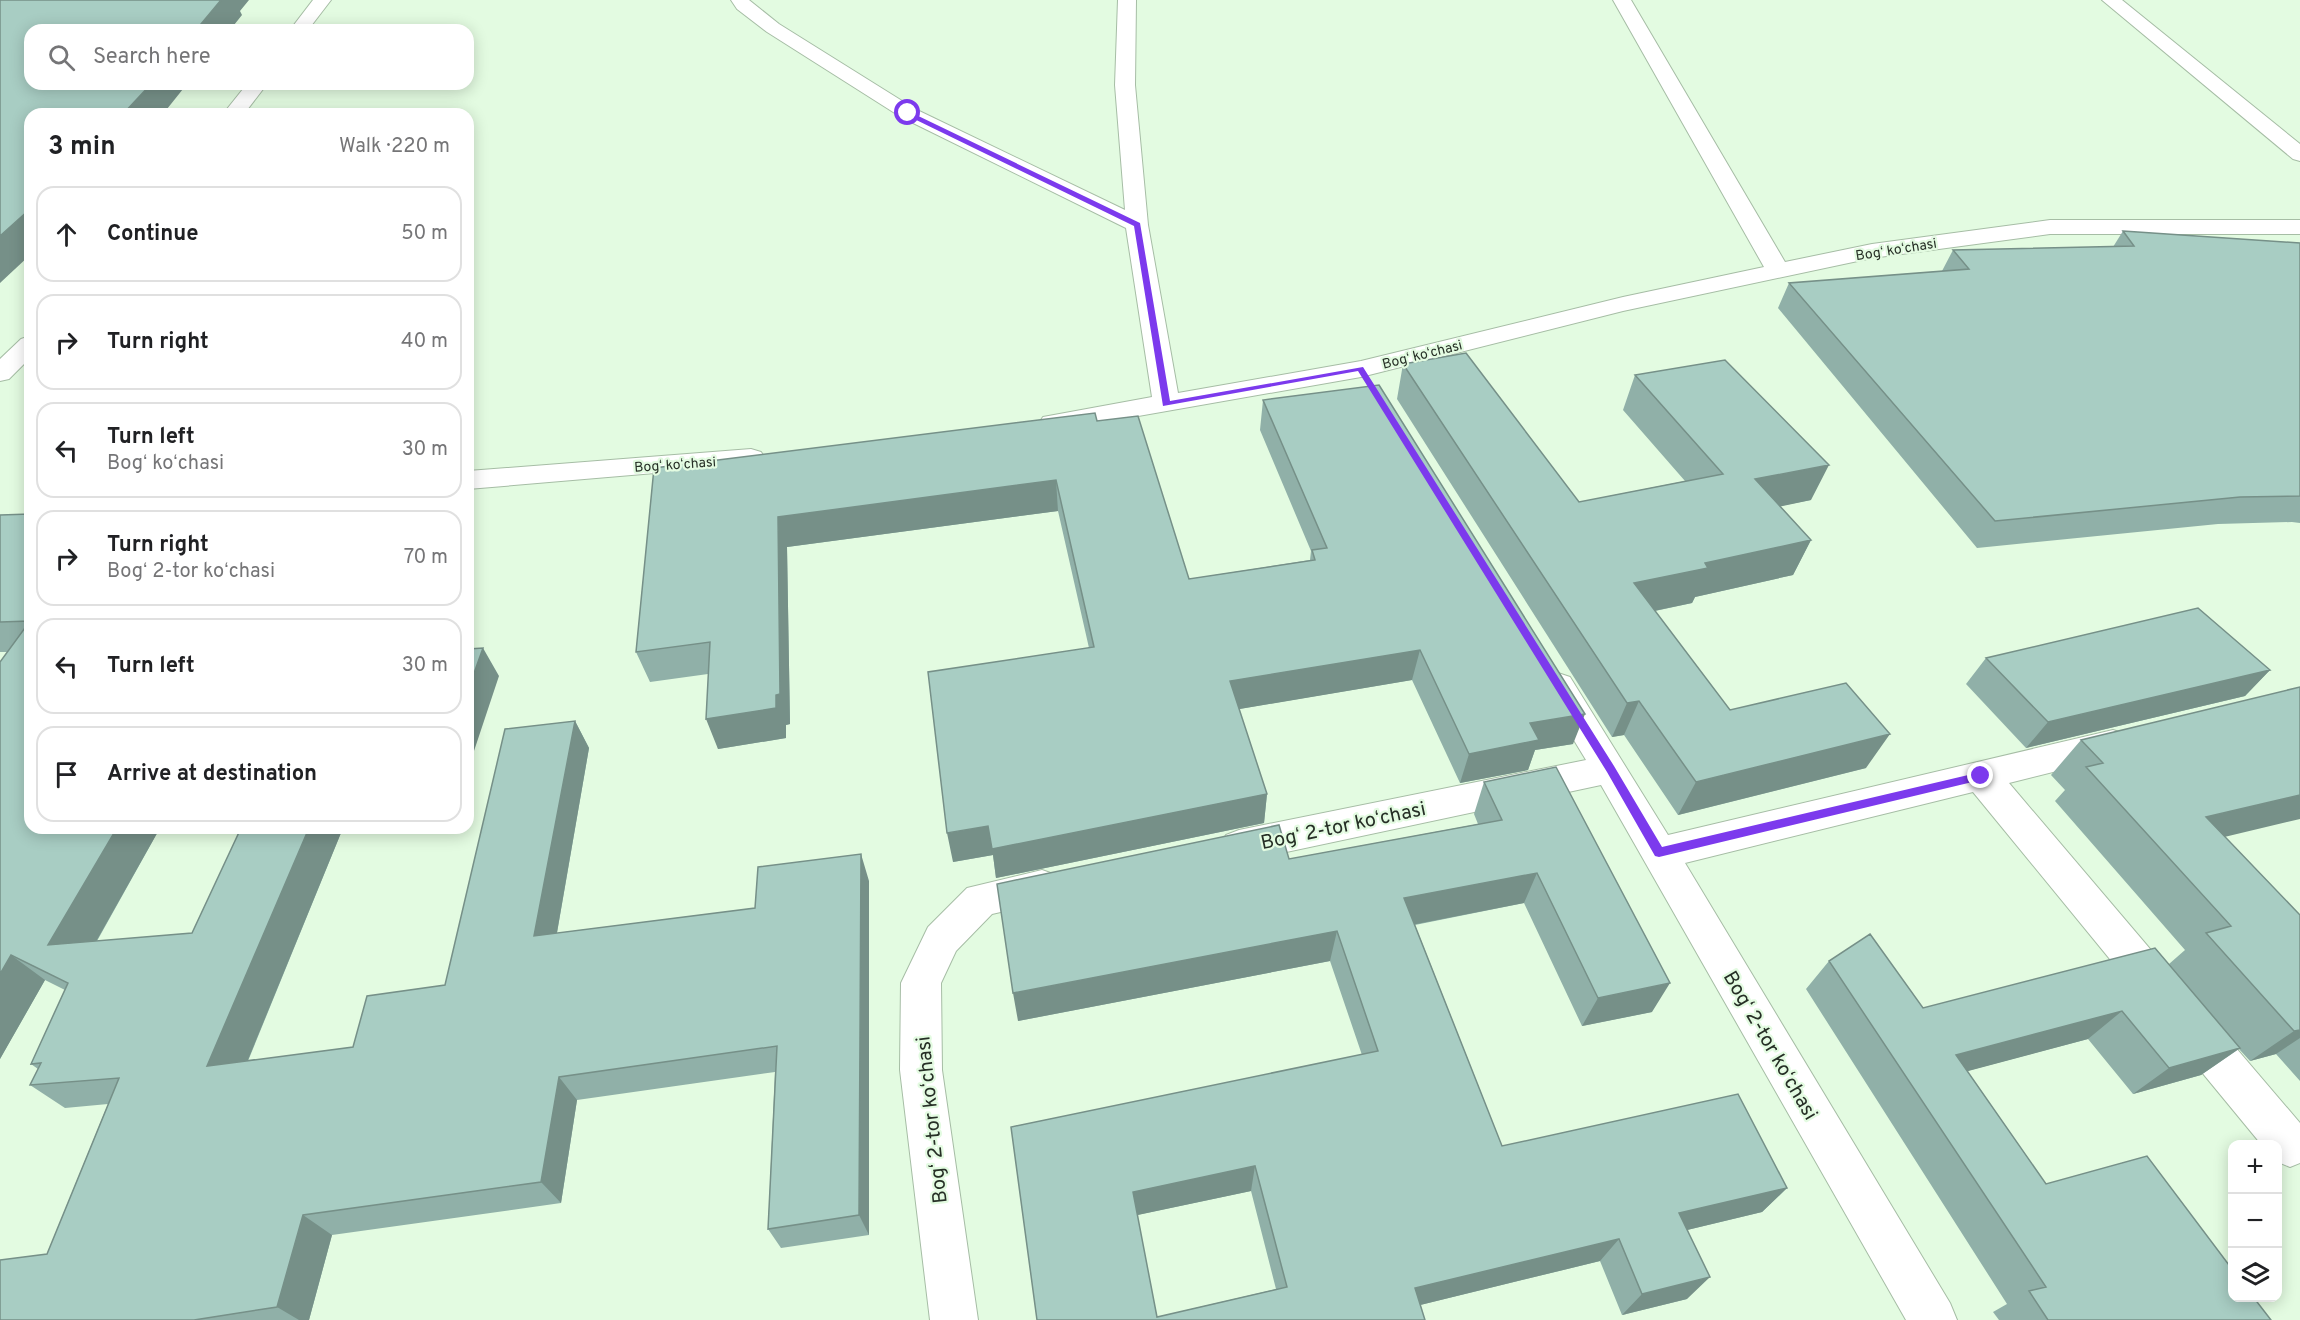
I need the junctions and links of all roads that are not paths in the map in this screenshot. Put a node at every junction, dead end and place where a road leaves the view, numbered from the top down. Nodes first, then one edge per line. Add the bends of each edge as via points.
1 (322, 0) edge
2 (740, 0) edge
3 (1127, 0) edge
4 (1622, 0) edge
5 (2111, 0) edge
6 (304, 24) edge
7 (252, 90) edge
8 (238, 108) edge
9 (2300, 155) edge
10 (1137, 225) junction
11 (2300, 227) edge
12 (1778, 271) junction
13 (24, 350) edge
14 (0, 374) edge
15 (1166, 404) junction
16 (1030, 427) edge
17 (776, 456) edge
18 (474, 480) edge
19 (1542, 659) edge
20 (2143, 737) edge
21 (1610, 769) junction
22 (1981, 776) junction
23 (1659, 853) junction
24 (1202, 854) edge
25 (1074, 881) edge
26 (2290, 1145) dead end
27 (954, 1320) edge
28 (1933, 1320) edge

1 - 6 street
2 - 10 street via 773,28 908,113
3 - 10 street via 1125,85
4 - 12 street
5 - 9 street
7 - 8 street
10 - 15 street
11 - 12 street, Bogʻ koʻchasi via 2050,227 1872,251
12 - 15 street, Bogʻ koʻchasi via 1623,304 1370,384
13 - 14 street
15 - 16 street, Bogʻ koʻchasi
17 - 18 street, Bogʻ koʻchasi
19 - 21 street, Bogʻ 2-tor koʻchasi
20 - 22 street
21 - 23 street, Bogʻ 2-tor koʻchasi
21 - 24 street, Bogʻ 2-tor koʻchasi
22 - 23 street
22 - 26 street
23 - 28 street, Bogʻ 2-tor koʻchasi
25 - 27 street, Bogʻ 2-tor koʻchasi via 981,900 942,939 921,982 921,1070

